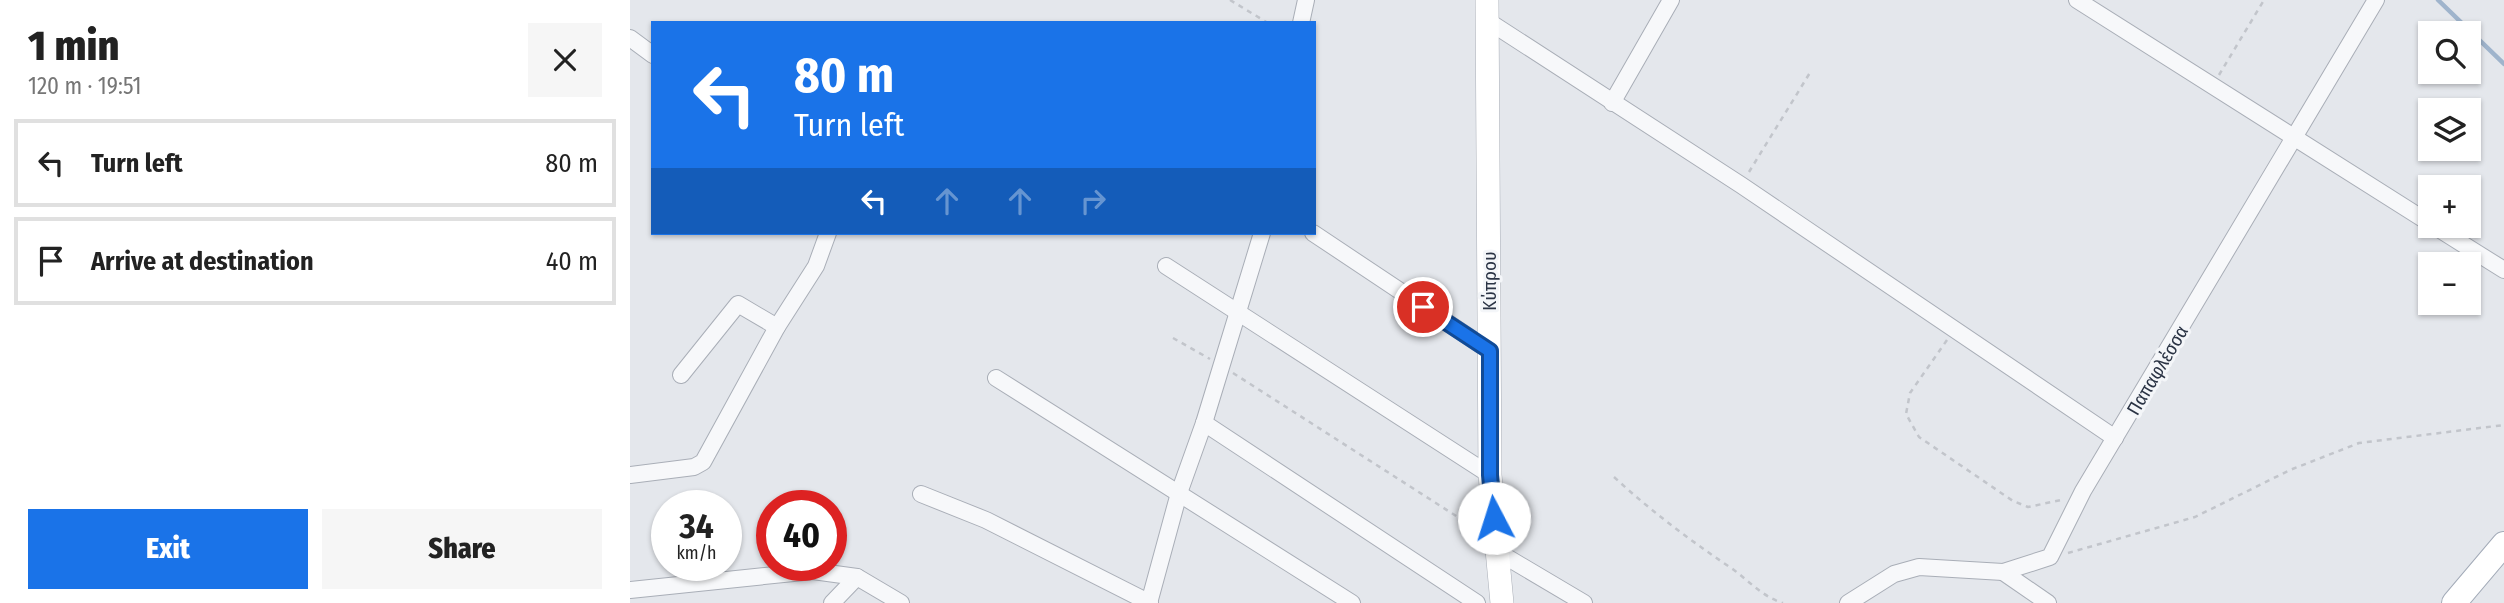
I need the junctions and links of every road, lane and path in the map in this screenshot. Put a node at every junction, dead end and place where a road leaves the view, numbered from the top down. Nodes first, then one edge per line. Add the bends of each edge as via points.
1 (1230, 0) edge
2 (1306, 0) edge
3 (1671, 0) edge
4 (2077, 0) edge
5 (2264, 0) edge
6 (2376, 0) edge
7 (1484, 7) edge
8 (1265, 21) edge
9 (1301, 21) edge
10 (630, 38) edge
11 (651, 54) edge
12 (1811, 71) dead end
13 (2213, 86) junction
14 (1612, 103) junction
15 (2295, 138) junction
16 (1741, 185) junction
17 (2418, 216) edge
18 (827, 235) edge
19 (1261, 235) edge
20 (1316, 235) edge
21 (2453, 238) edge
22 (1166, 266) dead end
23 (2504, 270) edge
24 (1238, 314) junction
25 (777, 327) junction
26 (1959, 333) junction
27 (1173, 338) dead end
28 (1490, 351) junction
29 (1221, 365) junction
30 (681, 375) dead end
31 (996, 378) dead end
32 (1204, 423) junction
33 (2504, 425) edge
34 (2115, 438) junction
35 (630, 475) edge
36 (1490, 475) junction
37 (1614, 477) dead end
38 (2083, 491) junction
39 (1179, 493) junction
40 (920, 494) dead end
41 (2504, 544) edge
42 (1497, 546) junction
43 (2050, 557) junction
44 (2003, 572) junction
45 (857, 577) junction
46 (630, 590) edge
47 (2044, 602) edge
48 (832, 603) edge
49 (901, 603) edge
50 (1149, 603) edge
51 (1352, 603) edge
52 (1477, 603) edge
53 (1502, 603) edge
54 (1584, 603) edge
55 (1783, 603) edge
56 (1849, 603) edge
57 (2454, 603) edge

1 - 8 path
2 - 9 street
3 - 14 street
4 - 13 street
5 - 13 path
6 - 15 street, Παπαφλέσσα
7 - 14 street
7 - 28 street, Κύπρου
10 - 11 street
12 - 16 path
13 - 15 street
14 - 16 street
15 - 17 street
15 - 34 street, Παπαφλέσσα
16 - 26 street
18 - 25 street via 816,267
19 - 24 street
20 - 28 street
21 - 23 street
22 - 24 street
24 - 29 street
24 - 36 street
25 - 30 street via 738,304
25 - 35 street via 704,462
26 - 34 street
26 - 38 path via 1935,354 1910,393 1906,414 1919,437 2028,507
27 - 29 path
28 - 36 street, Κύπρου
29 - 32 street
29 - 42 path
31 - 39 street
32 - 39 street
32 - 52 street
33 - 43 path via 2359,443 2290,470 2195,517
34 - 38 street, Παπαφλέσσα
36 - 42 street, Κύπρου
37 - 55 path via 1706,553
38 - 43 street, Παπαφλέσσα
39 - 50 street
39 - 51 street
40 - 50 street via 986,520
41 - 57 main road
42 - 53 street, Κύπρου
42 - 54 street
43 - 44 street
44 - 47 street
44 - 56 street via 1919,567 1894,574
45 - 46 street via 813,571
45 - 48 street
45 - 49 street

